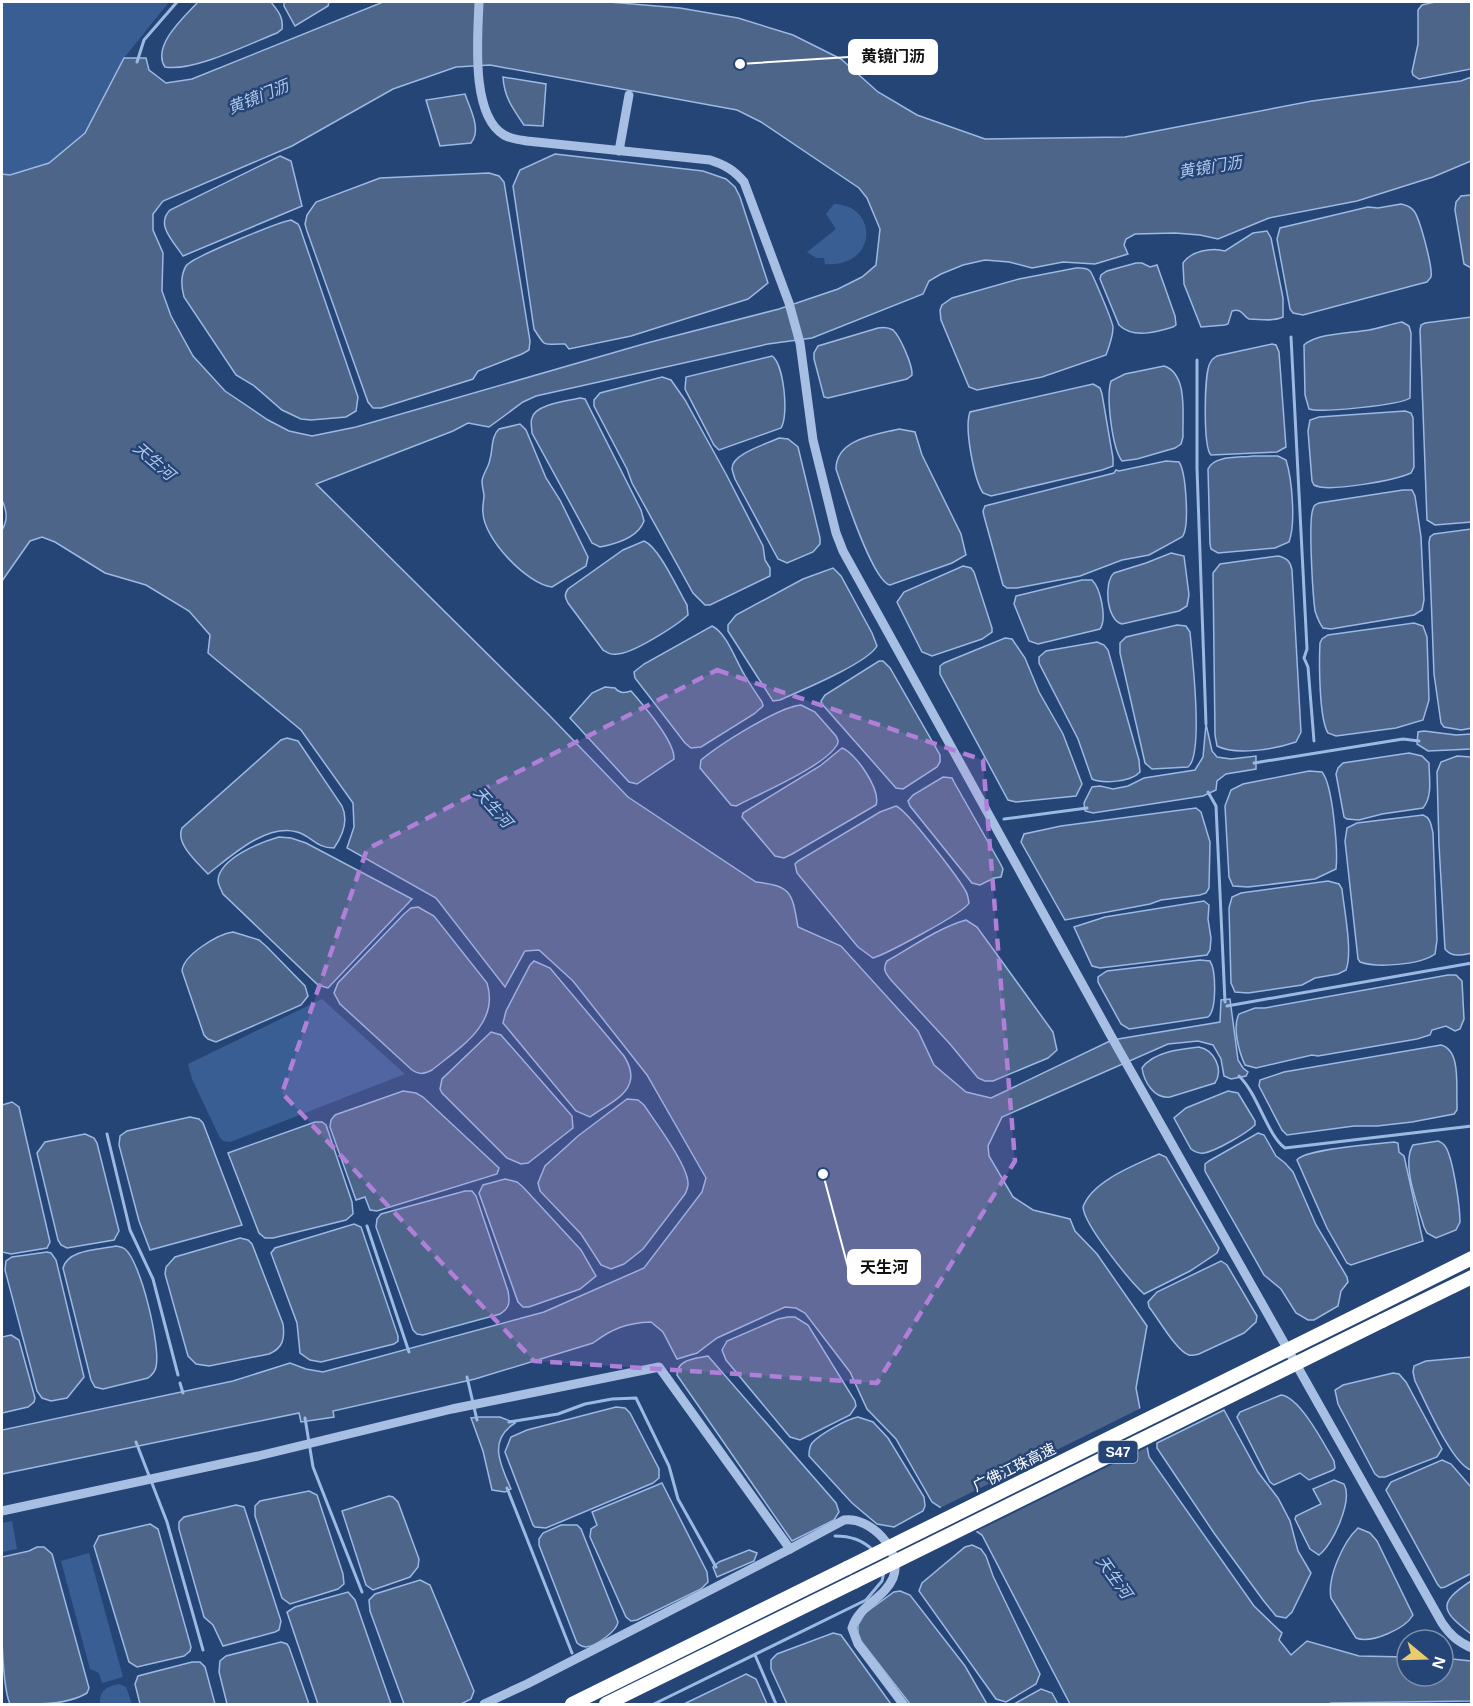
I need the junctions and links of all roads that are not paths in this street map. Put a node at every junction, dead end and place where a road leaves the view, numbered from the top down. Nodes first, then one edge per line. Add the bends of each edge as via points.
1 (479, 2) edge
2 (629, 95) dead end
3 (620, 151) junction
4 (1472, 1258) edge
5 (1472, 1277) edge
6 (2, 1511) edge
7 (790, 1549) junction
8 (1472, 1648) edge
9 (484, 1704) edge
10 (572, 1704) edge
11 (606, 1704) edge
12 (903, 1704) edge

1 - 3 street via 477,67 481,92 495,127 504,135 527,141
2 - 3 street
3 - 8 street via 710,160 735,171 744,182 800,343 813,440 843,551 1442,1623 1450,1635
4 - 10 highway, 广佛江珠高速 / S47, bridge
5 - 11 highway, S47, bridge
6 - 7 street via 452,1409 659,1367
7 - 9 street
7 - 12 street via 852,1519 888,1543 895,1554 893,1578 888,1588 859,1613 852,1628 858,1644

